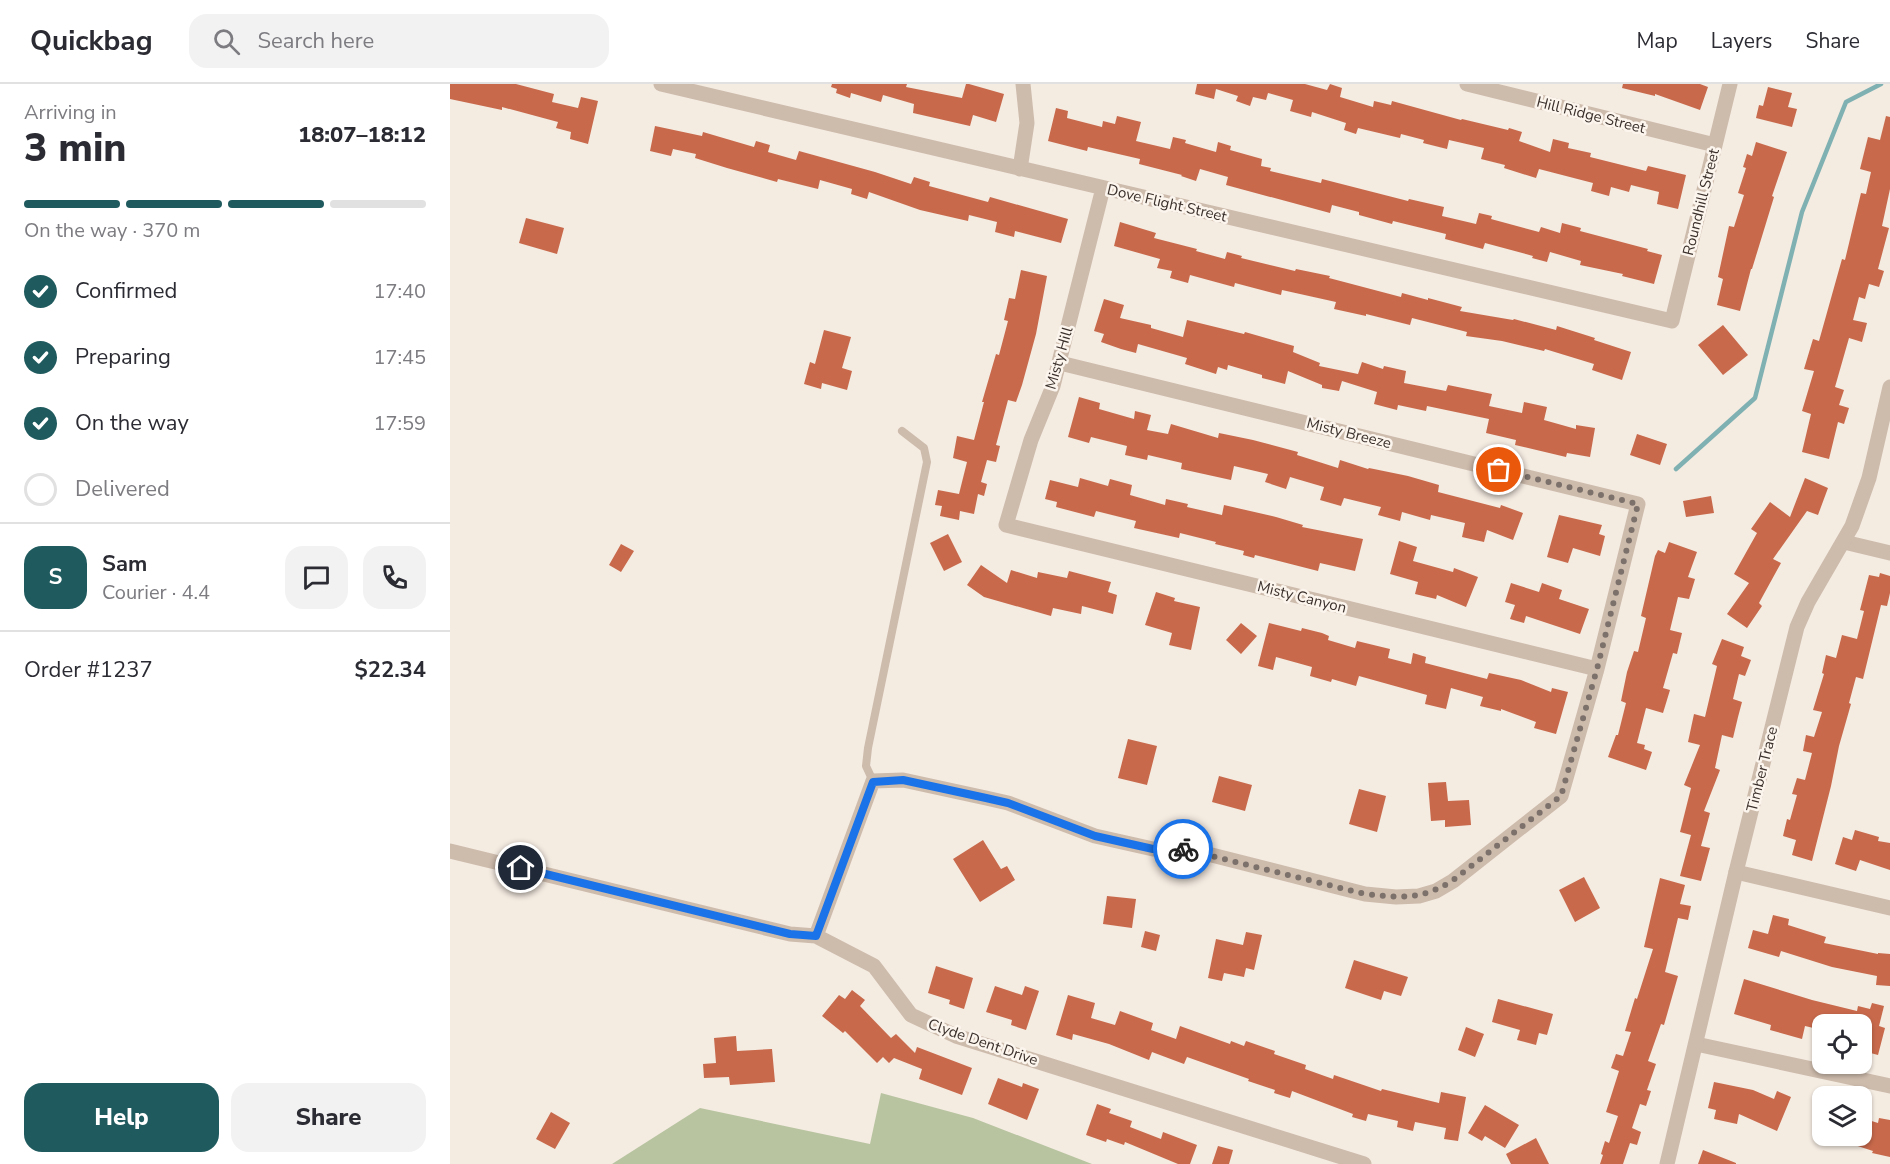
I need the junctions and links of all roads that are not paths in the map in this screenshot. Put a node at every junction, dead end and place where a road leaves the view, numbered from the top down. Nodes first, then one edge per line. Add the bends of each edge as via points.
1 (661, 84) edge
2 (1023, 84) edge
3 (1467, 84) edge
4 (1730, 84) edge
5 (687, 87) edge
6 (1715, 145) junction
7 (1020, 169) junction
8 (1103, 188) junction
9 (1672, 321) joint
10 (1060, 363) junction
11 (1890, 387) edge
12 (903, 431) dead end
13 (1006, 525) joint
14 (1844, 542) junction
15 (1890, 553) edge
16 (1597, 669) junction
17 (873, 782) junction
18 (450, 851) edge
19 (1736, 872) junction
20 (1890, 908) edge
21 (816, 936) junction
22 (1696, 1044) junction
23 (1890, 1086) edge
24 (1364, 1164) edge
25 (1667, 1164) edge

1 - 5 street, Dove Flight Street
2 - 7 street via 1027,123
3 - 6 street, Hill Ridge Street
4 - 6 street, Roundhill Street
5 - 7 street, Dove Flight Street
6 - 9 street, Roundhill Street
7 - 8 street, Dove Flight Street
8 - 9 street, Dove Flight Street
8 - 10 street, Misty Hill
10 - 13 street, Misty Hill via 1031,440
10 - 16 street, Misty Breeze via 1638,504
11 - 14 street, Timber Trace via 1869,478
12 - 17 lane via 924,448 927,462 868,748 866,766
13 - 16 street, Misty Canyon
14 - 15 street
14 - 19 street, Timber Trace via 1797,627
16 - 17 street via 1561,796 1452,881 1419,896 1365,894 1188,849 1153,849 1095,836 1008,803 903,780
17 - 21 street
18 - 21 street, Clyde Dent Drive via 790,934
19 - 20 street
19 - 22 street, Timber Trace
21 - 24 street, Clyde Dent Drive via 874,966 911,1015 956,1036
22 - 23 street
22 - 25 street, Timber Trace

